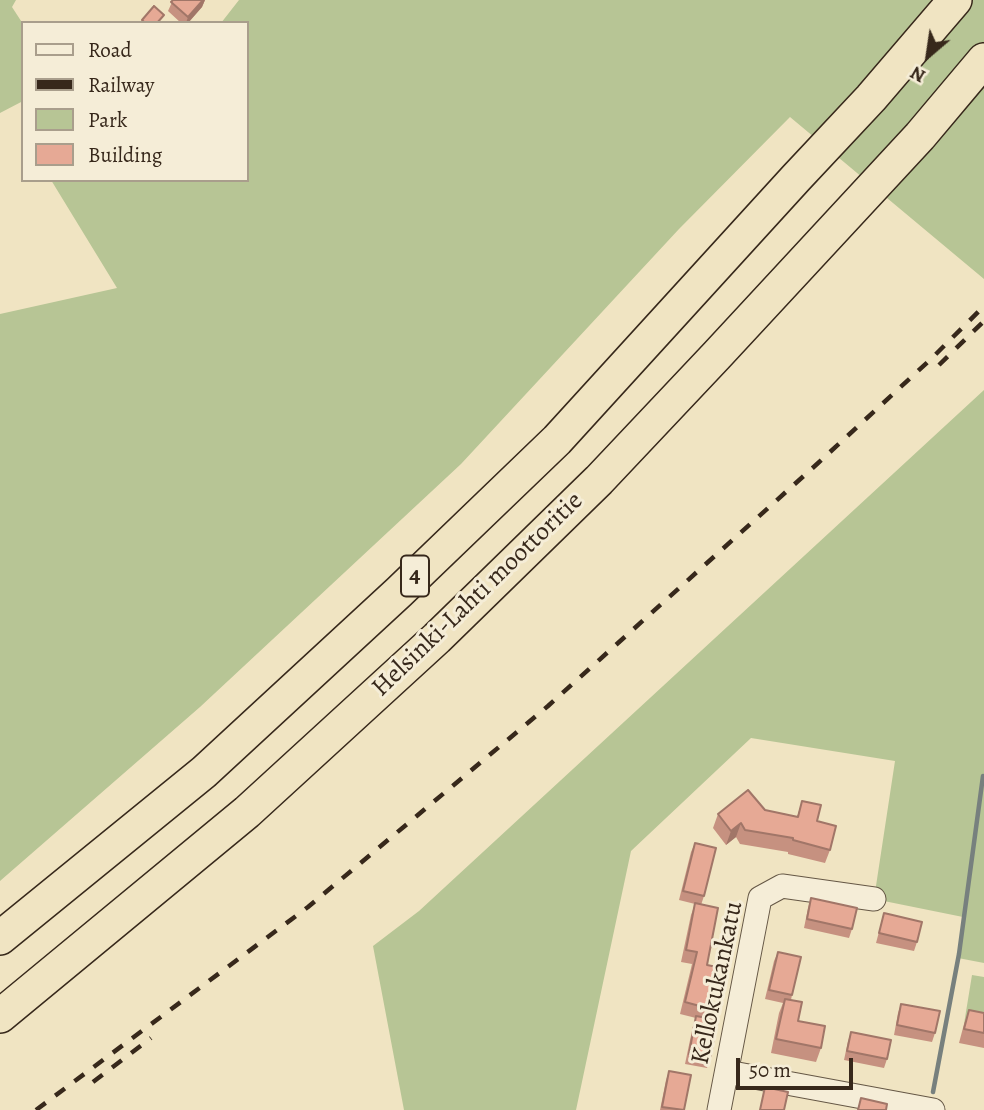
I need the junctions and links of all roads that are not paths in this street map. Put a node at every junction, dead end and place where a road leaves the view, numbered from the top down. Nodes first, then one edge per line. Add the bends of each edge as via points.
1 (955, 0) edge
2 (984, 60) edge
3 (984, 80) edge
4 (920, 136) junction
5 (874, 900) dead end
6 (0, 938) edge
7 (0, 1016) edge
8 (727, 1072) junction
9 (924, 1109) edge
10 (719, 1110) edge

1 - 6 highway, 4 via 872,98 557,440 204,772
2 - 4 highway, 4
3 - 4 highway
4 - 7 highway, Helsinki-Lahti moottoritie / 4 via 599,480 437,638 247,812
5 - 8 street, Kellokukankatu via 782,886 760,898
8 - 9 street
8 - 10 street, Kellokukankatu

